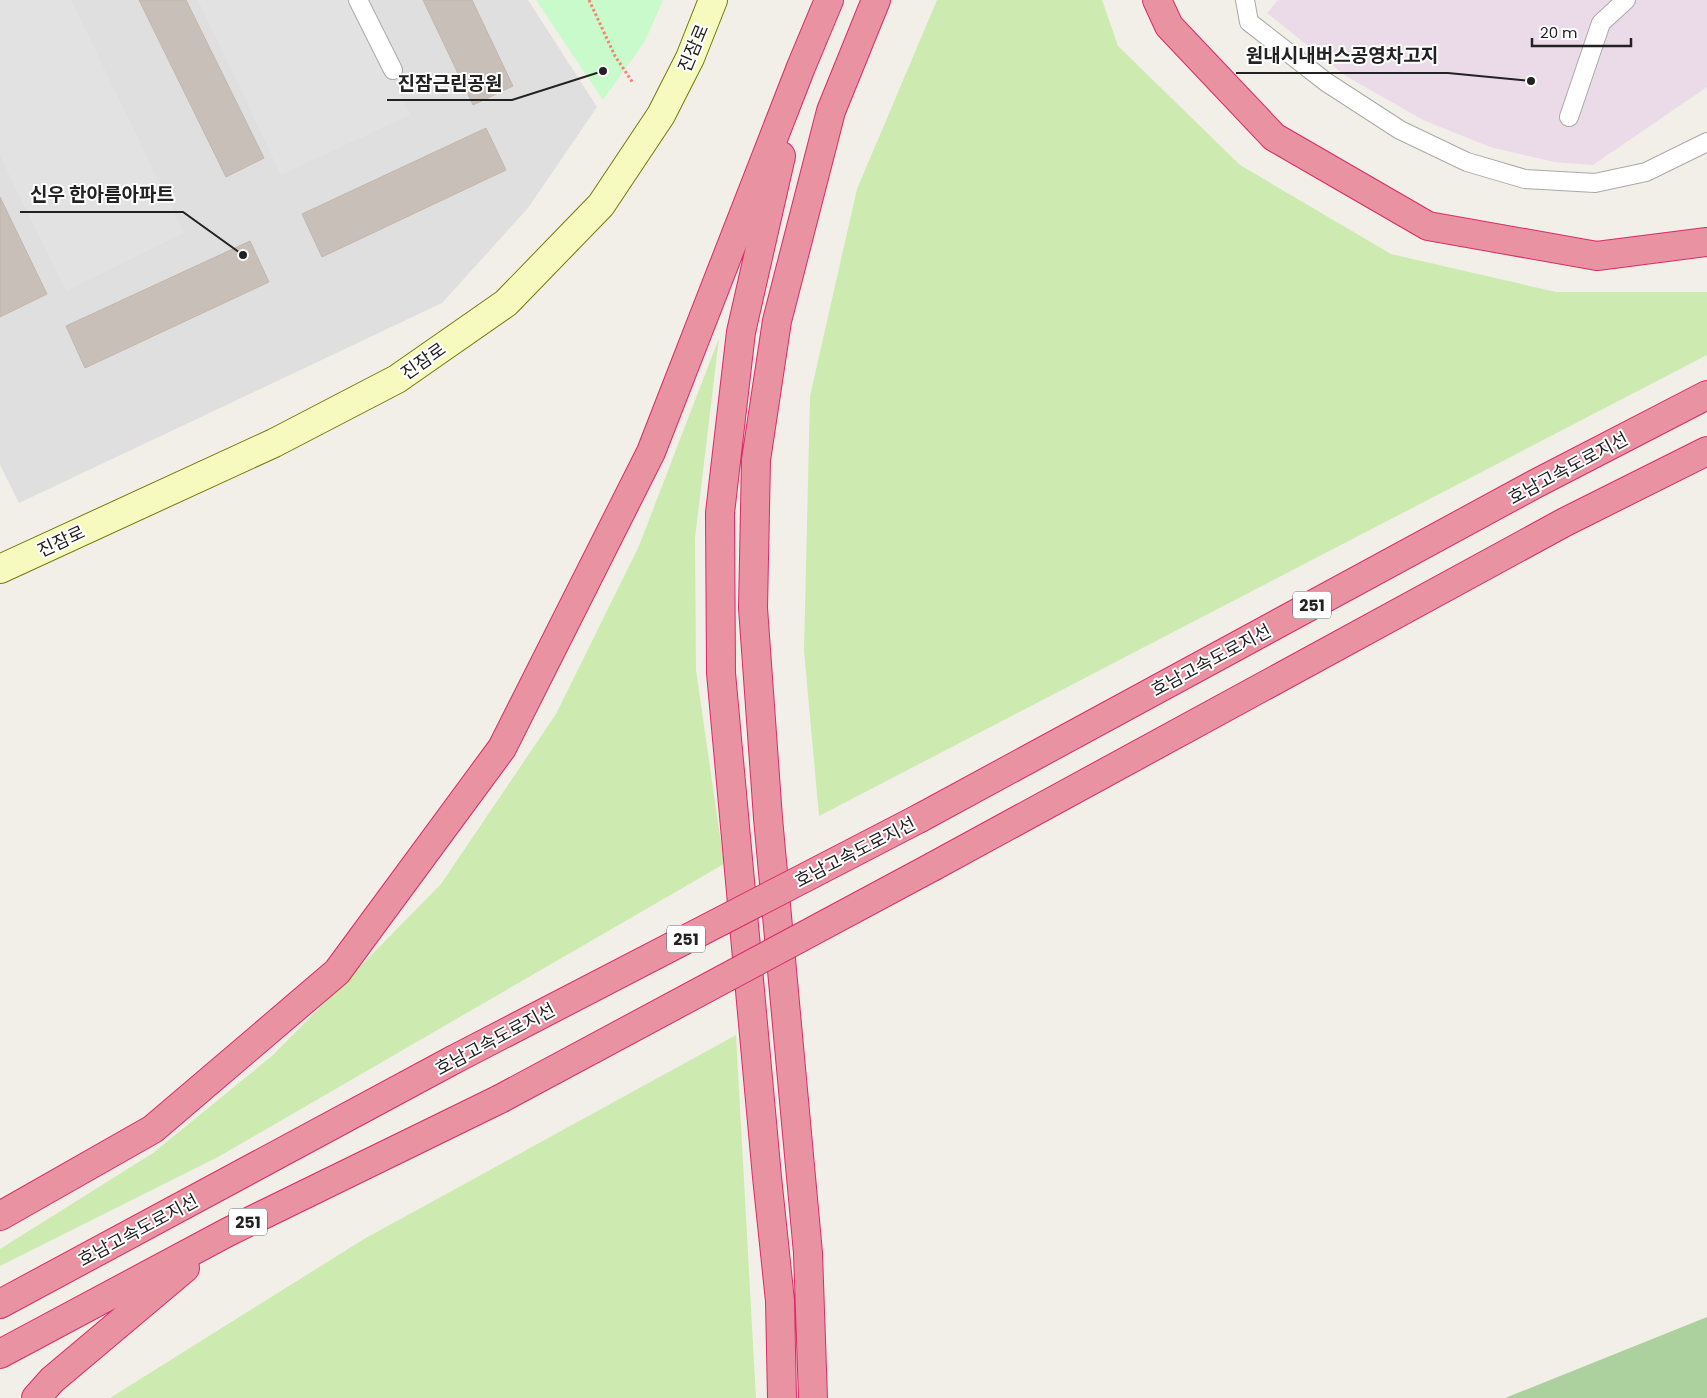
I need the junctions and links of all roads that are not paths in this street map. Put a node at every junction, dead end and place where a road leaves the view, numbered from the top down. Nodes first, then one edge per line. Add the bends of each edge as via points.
1 (358, 0) edge
2 (713, 0) edge
3 (829, 0) edge
4 (876, 0) edge
5 (1157, 0) edge
6 (1245, 0) edge
7 (1626, 0) edge
8 (801, 66) junction
9 (393, 70) dead end
10 (1569, 117) dead end
11 (1707, 142) edge
12 (1707, 242) edge
13 (1707, 395) edge
14 (1707, 451) edge
15 (0, 568) edge
16 (0, 1216) edge
17 (228, 1232) junction
18 (0, 1304) edge
19 (0, 1354) edge
20 (36, 1398) edge
21 (782, 1398) edge
22 (813, 1398) edge

1 - 9 lane
2 - 15 street, 진잠로 via 690,58 661,115 601,205 506,302 397,379 274,442
3 - 8 highway
4 - 22 highway via 826,130 777,321 756,460 753,608 768,818 808,1252
5 - 12 highway via 1169,26 1274,137 1428,226 1597,256
6 - 11 lane via 1249,22 1326,82 1400,130 1467,162 1525,179 1595,183 1646,172
7 - 10 lane via 1601,23
8 - 16 highway via 651,452 502,748 337,972 153,1130
8 - 21 highway via 741,332 720,513 721,673 780,1301
13 - 18 highway, 호남고속도로지선 / 251, bridge via 1527,488 920,818 453,1060
14 - 17 highway, 251, bridge via 1565,522 500,1099
17 - 19 highway, 251
17 - 20 highway via 52,1380

